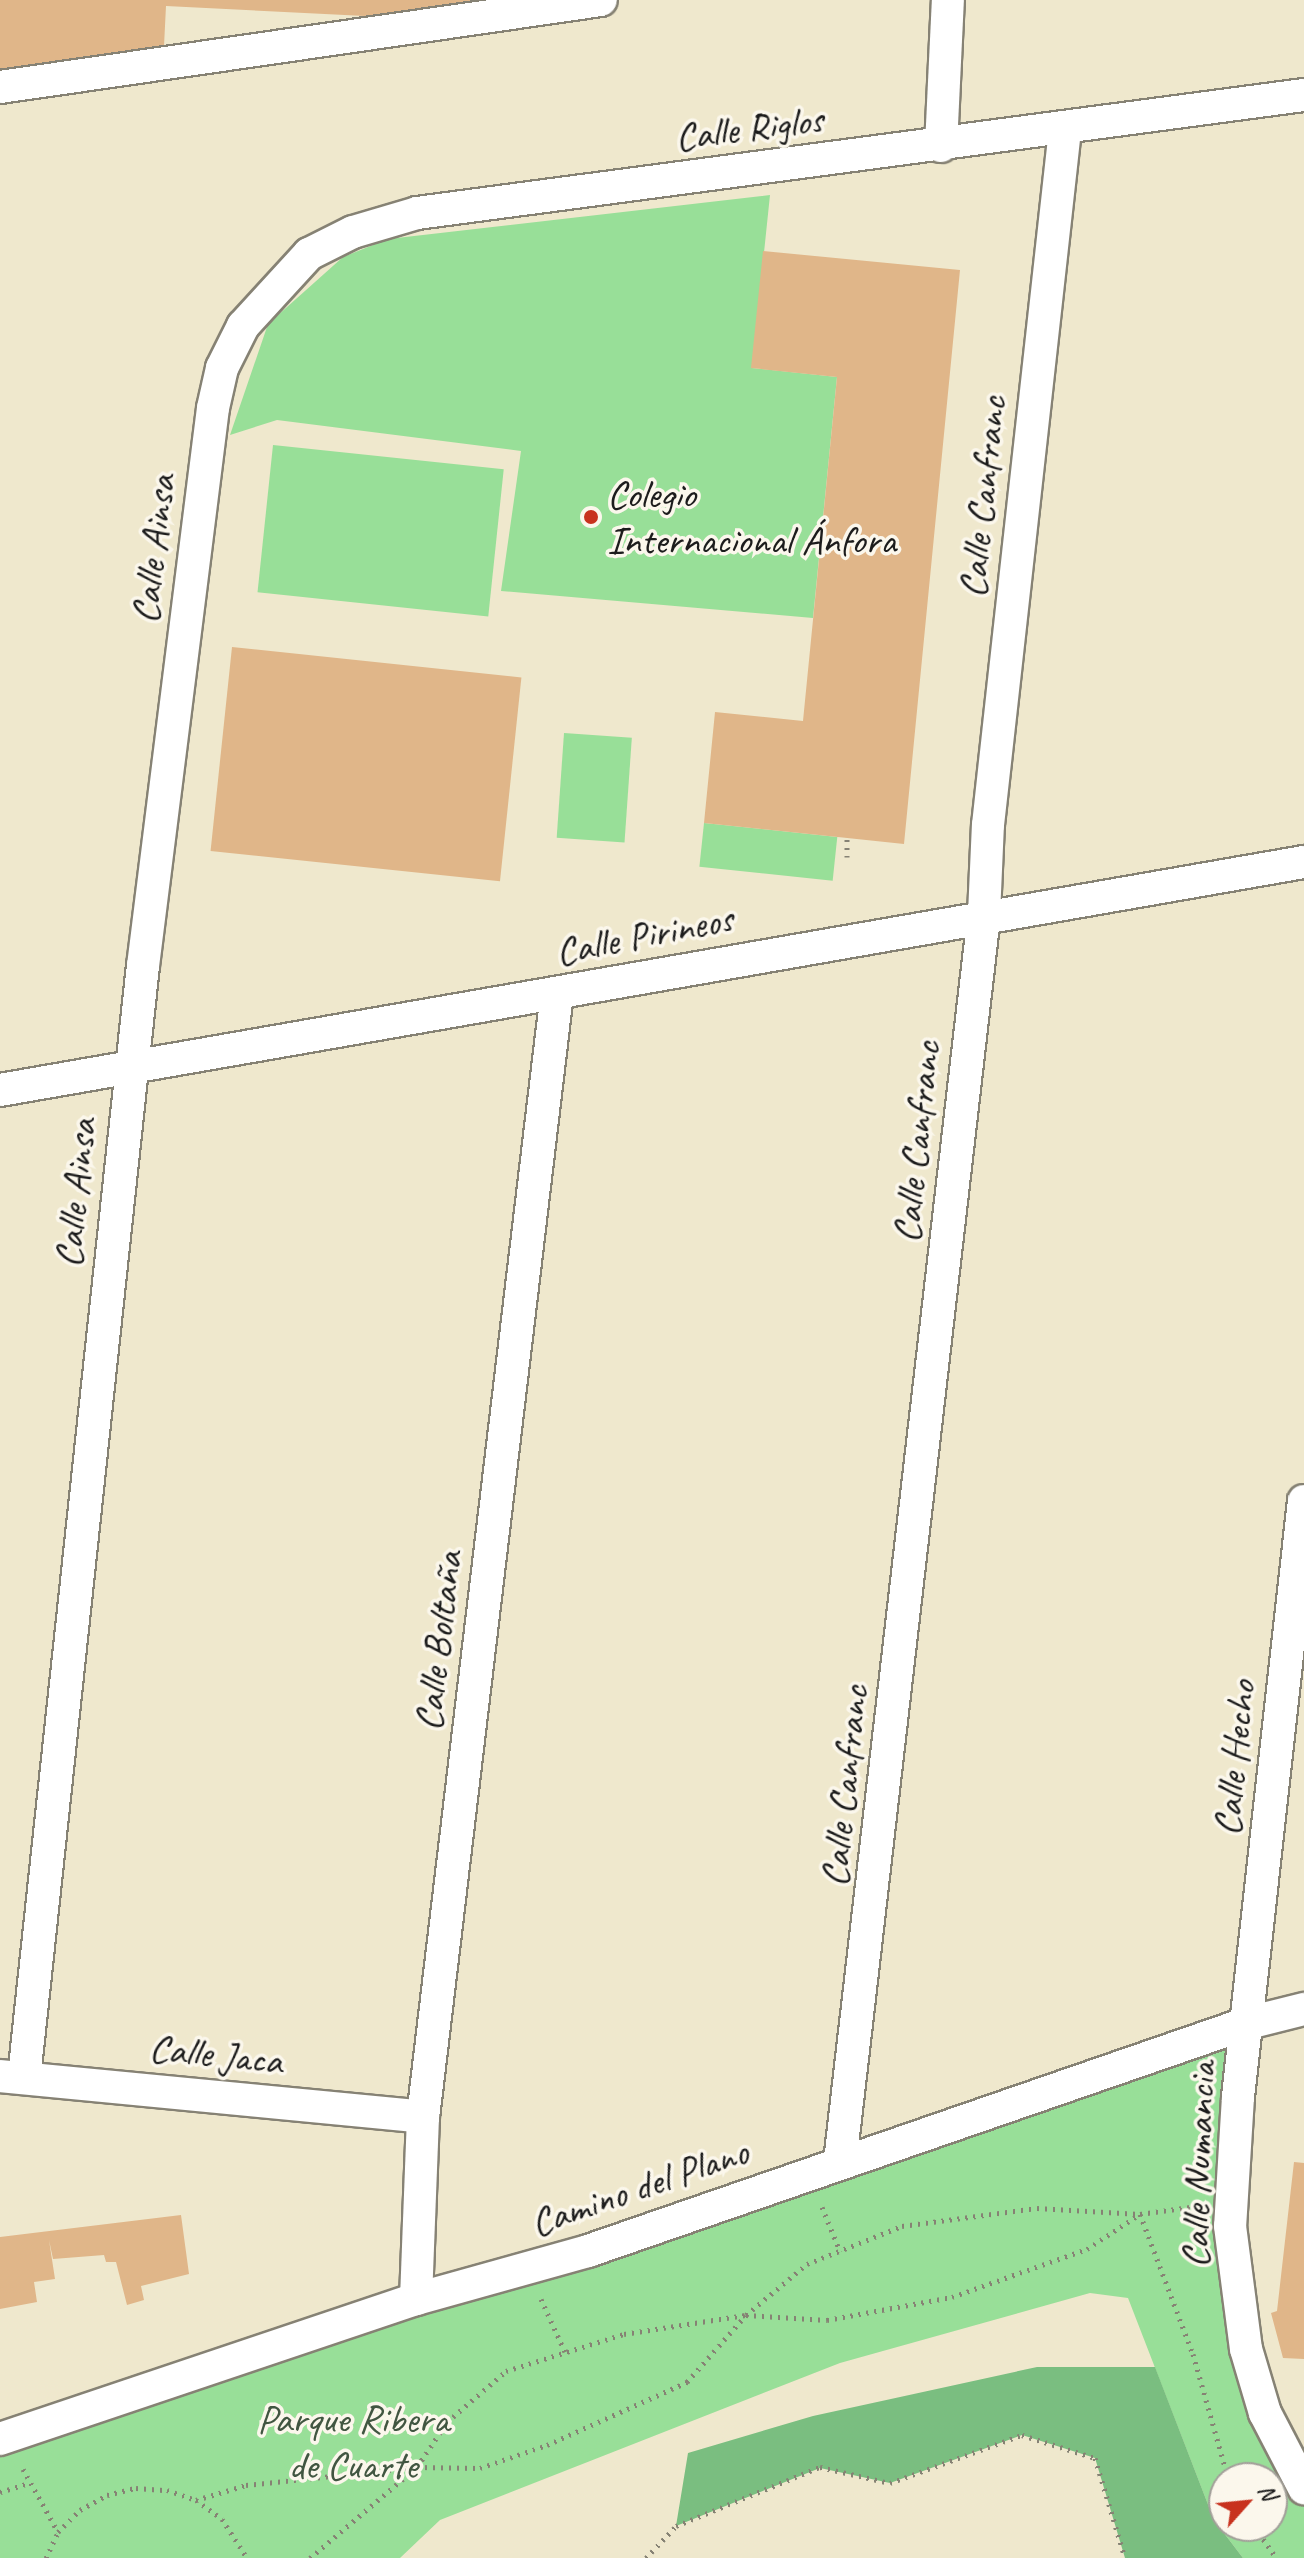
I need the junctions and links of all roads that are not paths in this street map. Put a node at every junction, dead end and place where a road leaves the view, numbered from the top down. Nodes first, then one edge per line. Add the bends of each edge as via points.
1 (601, 0) edge
2 (948, 0) edge
3 (0, 87) edge
4 (1304, 95) edge
5 (1065, 130) junction
6 (941, 146) junction
7 (243, 326) joint
8 (1304, 862) edge
9 (984, 915) junction
10 (557, 994) junction
11 (130, 1071) junction
12 (0, 1090) edge
13 (1304, 1501) edge
14 (1304, 2009) edge
15 (1248, 2023) junction
16 (12, 2076) edge
17 (423, 2117) junction
18 (840, 2162) junction
19 (416, 2299) junction
20 (5, 2437) edge
21 (1304, 2488) edge

1 - 3 street
2 - 6 street
4 - 5 street, Calle Riglos
5 - 6 street, Calle Riglos
5 - 9 street, Calle Canfranc via 988,825
6 - 7 street, Calle Riglos via 417,213 353,232 309,254
7 - 11 street, Calle Ainsa via 222,368 213,408
8 - 9 street, Calle Pirineos
9 - 10 street, Calle Pirineos
9 - 18 street, Calle Canfranc
10 - 11 street, Calle Pirineos
10 - 17 street, Calle Boltaña
11 - 12 street, Calle Pirineos
11 - 16 street, Calle Ainsa
13 - 15 street, Calle Hecho
14 - 15 street, Camino del Plano
15 - 18 street, Camino del Plano
15 - 21 street, Calle Numancia via 1232,2266 1246,2349 1265,2413
16 - 17 street, Calle Jaca
17 - 19 street, Calle Boltaña
18 - 19 street, Camino del Plano via 528,2269
19 - 20 street, Camino del Plano

